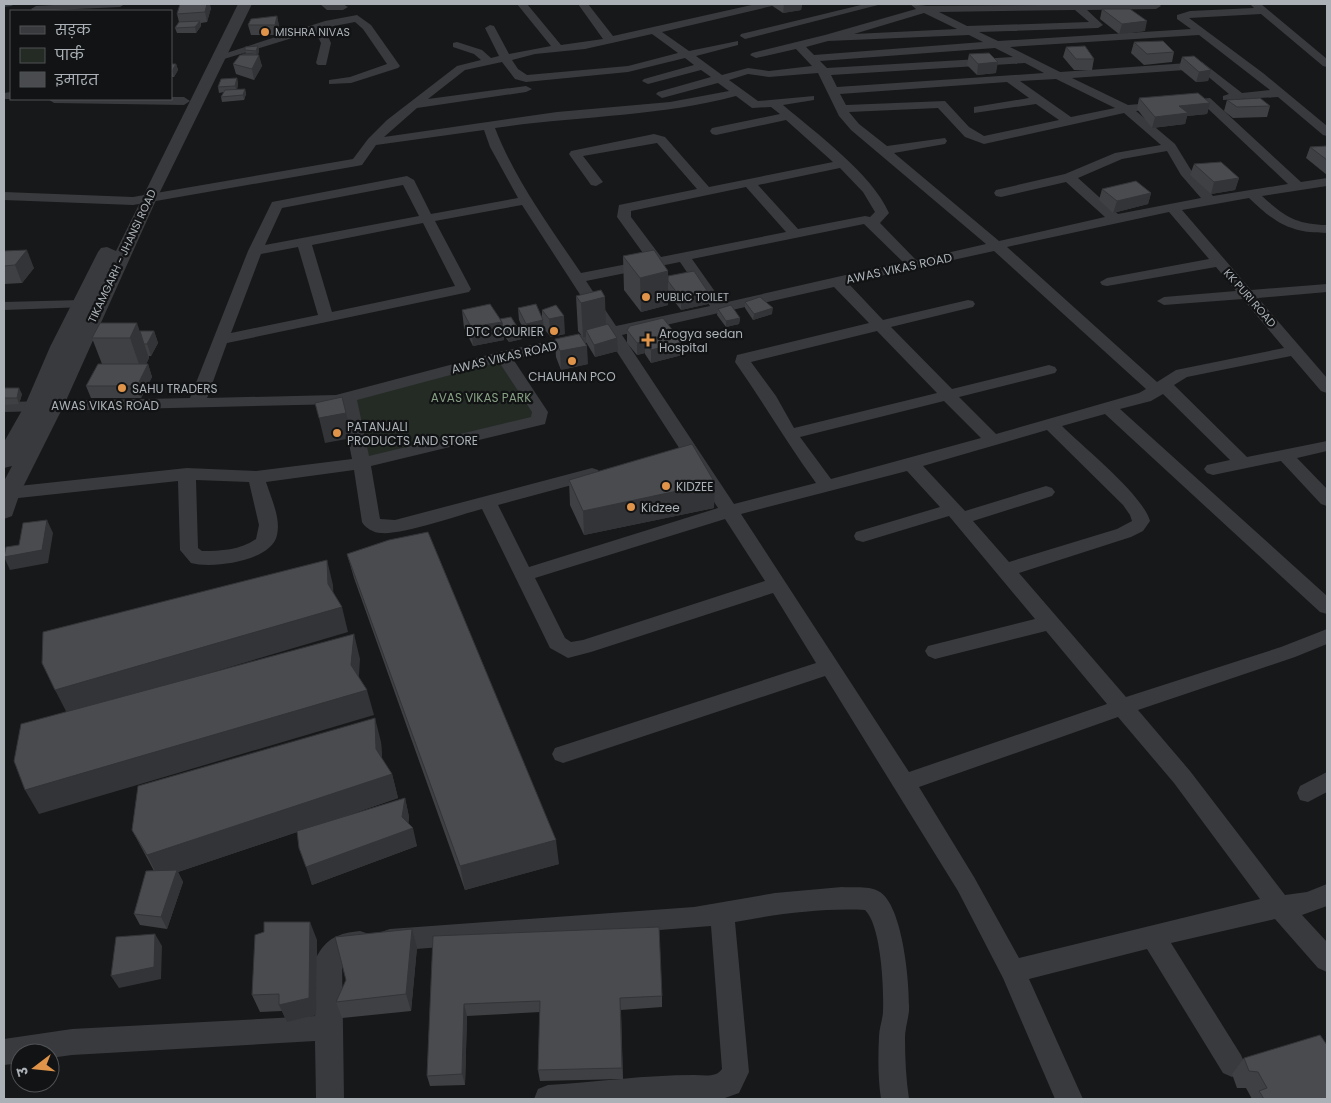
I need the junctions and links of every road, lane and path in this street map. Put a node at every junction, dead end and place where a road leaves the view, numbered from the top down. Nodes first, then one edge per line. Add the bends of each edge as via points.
1 (120, 4) edge
2 (236, 4) edge
3 (245, 4) edge
4 (325, 4) edge
5 (522, 4) edge
6 (583, 4) edge
7 (768, 4) edge
8 (877, 4) edge
9 (915, 4) edge
10 (343, 6) dead end
11 (1156, 6) dead end
12 (1078, 7) junction
13 (1259, 7) edge
14 (36, 9) dead end
15 (926, 9) junction
16 (318, 26) junction
17 (490, 28) dead end
18 (653, 30) junction
19 (970, 31) junction
20 (1199, 32) junction
21 (745, 36) dead end
22 (828, 38) junction
23 (610, 40) junction
24 (734, 43) dead end
25 (457, 45) dead end
26 (798, 45) junction
27 (998, 45) junction
28 (558, 48) junction
29 (219, 51) junction
30 (688, 55) junction
31 (756, 55) dead end
32 (504, 56) junction
33 (1026, 60) junction
34 (488, 61) junction
35 (1241, 62) junction
36 (322, 63) dead end
37 (1327, 64) edge
38 (1202, 65) junction
39 (702, 66) junction
40 (818, 67) junction
41 (1061, 76) junction
42 (719, 79) junction
43 (1010, 79) junction
44 (648, 81) dead end
45 (333, 82) dead end
46 (526, 89) dead end
47 (833, 91) junction
48 (737, 92) junction
49 (1282, 93) junction
50 (662, 94) dead end
51 (1239, 97) junction
52 (810, 98) dead end
53 (119, 100) edge
54 (1038, 100) junction
55 (1206, 100) junction
56 (184, 101) junction
57 (774, 103) junction
58 (414, 105) junction
59 (842, 109) junction
60 (1126, 109) junction
61 (978, 110) dead end
62 (789, 116) junction
63 (1069, 122) junction
64 (488, 125) junction
65 (1326, 130) edge
66 (716, 131) dead end
67 (941, 141) dead end
68 (372, 142) junction
69 (1170, 146) junction
70 (882, 151) junction
71 (841, 164) junction
72 (1069, 177) junction
73 (596, 182) dead end
74 (1327, 182) edge
75 (749, 183) junction
76 (1296, 185) junction
77 (706, 191) junction
78 (1001, 193) dead end
79 (1251, 193) junction
80 (4, 196) edge
81 (141, 200) junction
82 (526, 200) junction
83 (1210, 200) junction
84 (1173, 208) junction
85 (428, 218) junction
86 (1115, 220) junction
87 (872, 223) junction
88 (1327, 229) edge
89 (795, 234) junction
90 (304, 242) junction
91 (996, 247) junction
92 (255, 251) junction
93 (683, 256) junction
94 (657, 262) junction
95 (1219, 262) junction
96 (913, 264) junction
97 (578, 278) junction
98 (838, 281) junction
99 (1107, 282) dead end
100 (1327, 288) edge
101 (1247, 294) junction
102 (1164, 301) dead end
103 (81, 304) junction
104 (968, 304) dead end
105 (4, 306) edge
106 (720, 309) junction
107 (326, 318) junction
108 (880, 325) junction
109 (614, 333) junction
110 (221, 340) junction
111 (1295, 350) junction
112 (503, 356) junction
113 (1049, 370) dead end
114 (1161, 388) junction
115 (1327, 388) edge
116 (948, 394) junction
117 (348, 397) junction
118 (196, 404) junction
119 (35, 405) junction
120 (54, 405) junction
121 (1108, 406) junction
122 (4, 407) edge
123 (1049, 423) junction
124 (789, 434) junction
125 (992, 440) junction
126 (1327, 446) edge
127 (689, 448) junction
128 (670, 454) edge
129 (1284, 454) junction
130 (4, 461) edge
131 (362, 463) junction
132 (1243, 463) junction
133 (911, 464) junction
134 (613, 469) edge
135 (1213, 469) dead end
136 (187, 474) junction
137 (256, 476) junction
138 (826, 484) junction
139 (1046, 492) dead end
140 (9, 493) junction
141 (1327, 500) edge
142 (488, 502) junction
143 (4, 511) edge
144 (730, 511) junction
145 (957, 513) junction
146 (863, 536) dead end
147 (1005, 570) junction
148 (524, 575) junction
149 (777, 584) junction
150 (1327, 607) edge
151 (1051, 622) junction
152 (1327, 636) edge
153 (935, 651) dead end
154 (830, 666) junction
155 (1122, 708) junction
156 (563, 754) dead end
157 (1327, 781) edge
158 (904, 783) junction
159 (1308, 793) dead end
160 (1327, 894) edge
161 (1280, 907) junction
162 (722, 914) junction
163 (1152, 936) junction
164 (1327, 960) edge
165 (1013, 971) junction
166 (328, 1028) junction
167 (4, 1052) edge
168 (1232, 1064) dead end
169 (330, 1099) edge
170 (548, 1099) edge
171 (895, 1099) edge
172 (1069, 1099) edge

1 - 14 street
2 - 29 street
3 - 29 street, TIKAMGARH - JHANSI ROAD
4 - 10 street via 327,7
5 - 28 street
6 - 23 street
7 - 18 street via 708,13
8 - 21 street
9 - 15 street
11 - 12 street
12 - 15 street
12 - 19 street via 1098,25
13 - 20 street via 1190,14 1181,18
13 - 37 street
15 - 19 street
15 - 22 street
16 - 29 street
16 - 36 street via 326,43
16 - 45 street via 357,18 394,66 351,80
17 - 32 street via 498,36
18 - 23 street
18 - 30 street
19 - 22 street
19 - 27 street
20 - 27 street
20 - 35 street
22 - 26 street
23 - 28 street
24 - 30 street
25 - 34 street via 478,52
26 - 31 street
26 - 40 street
27 - 33 street
27 - 40 street
28 - 32 street
29 - 56 street
29 - 81 street, TIKAMGARH - JHANSI ROAD
30 - 32 street via 622,70 526,79 517,75
30 - 39 street
32 - 34 street
33 - 40 street
33 - 41 street
34 - 58 street via 461,68
35 - 38 street
35 - 49 street
38 - 41 street
38 - 51 street
39 - 42 street
39 - 44 street
40 - 42 street via 769,74 751,71
40 - 47 street
41 - 43 street
41 - 60 street
42 - 48 street
42 - 50 street
43 - 47 street
43 - 54 street
46 - 58 street
47 - 59 street
48 - 57 street via 756,105
48 - 64 street via 683,105
49 - 51 street
49 - 65 street
51 - 55 street
52 - 57 street
53 - 56 street
54 - 61 street
54 - 63 street
55 - 60 street
55 - 76 street
56 - 81 street
57 - 62 street
58 - 68 street
59 - 63 street via 941,104 960,125 984,140
59 - 70 street via 855,127
60 - 63 street
60 - 69 street
62 - 66 street
62 - 71 street
64 - 68 street
64 - 82 street via 496,148
67 - 70 street
68 - 81 street via 357,162
69 - 72 street via 1129,153
69 - 83 street via 1186,172
70 - 91 street
71 - 75 street
71 - 87 street via 882,208 882,213
72 - 78 street
72 - 86 street
73 - 77 street via 574,154 654,138 661,140
74 - 76 street, AWAS VIKAS ROAD
75 - 77 street
75 - 89 street
76 - 79 street, AWAS VIKAS ROAD
77 - 94 street via 624,208 624,217
79 - 83 street, AWAS VIKAS ROAD
79 - 88 street via 1290,225
80 - 81 street
81 - 103 street
81 - 120 street, TIKAMGARH - JHANSI ROAD
82 - 85 street
82 - 97 street
83 - 84 street, AWAS VIKAS ROAD
84 - 86 street, AWAS VIKAS ROAD
84 - 95 street, KK PURI ROAD
85 - 90 street
85 - 92 street via 407,180 277,205
85 - 107 street via 464,289
86 - 91 street, AWAS VIKAS ROAD
87 - 89 street via 855,220
87 - 96 street
89 - 93 street
90 - 92 street
90 - 107 street
91 - 96 street, AWAS VIKAS ROAD
91 - 114 street
92 - 110 street
93 - 94 street
93 - 106 street
94 - 97 street
95 - 99 street
95 - 101 street, KK PURI ROAD
96 - 98 street, AWAS VIKAS ROAD
97 - 109 street
98 - 106 street, AWAS VIKAS ROAD
98 - 108 street
100 - 101 street
101 - 102 street
101 - 111 street, KK PURI ROAD
103 - 105 street
103 - 119 street
104 - 108 street
106 - 109 street, AWAS VIKAS ROAD
107 - 110 street
108 - 116 street
108 - 124 street via 743,358
109 - 112 street, AWAS VIKAS ROAD
109 - 127 street
110 - 118 street
111 - 114 street via 1182,373
111 - 115 street, KK PURI ROAD
112 - 117 street, AWAS VIKAS ROAD
112 - 131 street via 540,412 539,420
113 - 116 street
114 - 121 street
114 - 132 street
116 - 124 street
116 - 125 street
117 - 118 street, AWAS VIKAS ROAD
117 - 131 street
118 - 120 street, AWAS VIKAS ROAD
119 - 120 street, AWAS VIKAS ROAD
119 - 122 street, AWAS VIKAS ROAD
119 - 130 street
120 - 140 street, TIKAMGARH - JHANSI ROAD
121 - 123 street
121 - 150 street
123 - 125 street
123 - 147 street via 1129,501 1141,521 1137,527 1124,533
124 - 138 street
125 - 133 street
126 - 129 street
127 - 128 street
127 - 144 street
129 - 132 street
129 - 141 street
131 - 137 street
131 - 142 street via 372,522 381,528
132 - 135 street
133 - 138 street
133 - 145 street
134 - 142 street
136 - 137 street
136 - 137 street via 189,550 198,558 224,558 242,553 260,546 267,538 268,524
136 - 140 street
138 - 144 street
139 - 145 street
140 - 143 street, TIKAMGARH - JHANSI ROAD
142 - 148 street
144 - 148 street
144 - 149 street
145 - 146 street
145 - 147 street
147 - 151 street
148 - 149 street via 557,643 568,650
149 - 154 street
151 - 153 street
151 - 155 street
152 - 155 street
154 - 156 street
154 - 158 street
155 - 158 street
155 - 161 street via 1188,784
157 - 159 street
158 - 165 street via 966,884
160 - 161 street via 1308,903
161 - 163 street
161 - 164 street
162 - 166 street via 341,944 333,949 330,958
162 - 170 street via 736,1072 730,1083 713,1089
162 - 171 street via 775,904 842,898 871,900 882,910 888,928 896,991 892,1036
163 - 165 street
163 - 168 street
165 - 172 street
166 - 167 street via 72,1042
166 - 169 street

